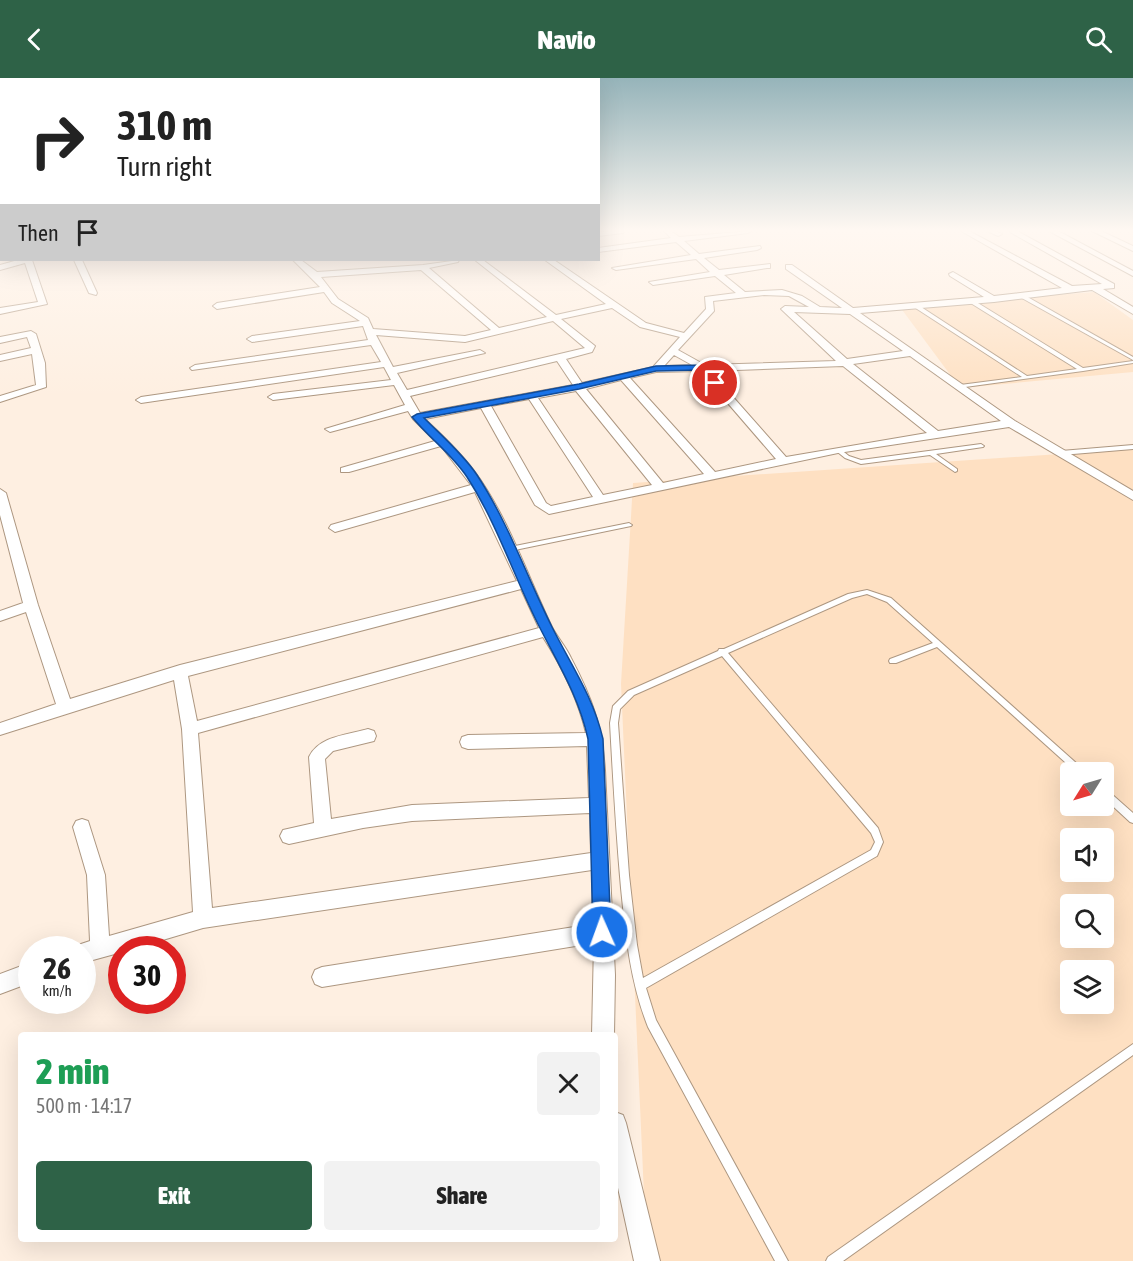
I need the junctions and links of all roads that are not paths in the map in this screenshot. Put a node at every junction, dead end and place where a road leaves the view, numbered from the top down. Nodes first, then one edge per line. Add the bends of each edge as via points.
1 (37, 286) edge
2 (90, 286) edge
3 (324, 286) edge
4 (445, 286) edge
5 (512, 286) edge
6 (586, 286) edge
7 (733, 286) edge
8 (816, 286) edge
9 (973, 286) edge
10 (1066, 286) edge
11 (1109, 286) edge
12 (1095, 288) junction
13 (327, 289) junction
14 (1071, 289) junction
15 (93, 293) dead end
16 (743, 295) junction
17 (1022, 296) junction
18 (994, 299) junction
19 (971, 301) junction
20 (612, 305) junction
21 (217, 306) dead end
22 (916, 306) junction
23 (817, 309) junction
24 (0, 311) edge
25 (850, 311) junction
26 (1133, 311) edge
27 (554, 319) junction
28 (370, 332) junction
29 (498, 333) junction
30 (685, 336) junction
31 (252, 339) dead end
32 (0, 340) edge
33 (36, 350) junction
34 (671, 350) junction
35 (480, 353) dead end
36 (912, 353) junction
37 (0, 358) edge
38 (560, 358) junction
39 (1133, 360) edge
40 (844, 362) junction
41 (702, 367) junction
42 (656, 369) junction
43 (1083, 370) junction
44 (623, 377) junction
45 (1026, 377) junction
46 (394, 378) junction
47 (579, 387) junction
48 (960, 387) junction
49 (190, 392) junction
50 (532, 396) junction
51 (273, 397) dead end
52 (0, 399) edge
53 (141, 400) dead end
54 (484, 404) junction
55 (414, 412) junction
56 (1011, 423) junction
57 (330, 429) dead end
58 (935, 434) junction
59 (443, 442) junction
60 (981, 446) dead end
61 (1133, 447) edge
62 (838, 450) junction
63 (931, 453) junction
64 (1061, 453) junction
65 (783, 461) junction
66 (955, 470) dead end
67 (345, 471) dead end
68 (711, 475) junction
69 (659, 486) junction
70 (478, 487) junction
71 (0, 494) edge
72 (1133, 495) edge
73 (600, 499) junction
74 (629, 525) dead end
75 (335, 528) dead end
76 (510, 549) junction
77 (526, 582) junction
78 (31, 605) junction
79 (0, 616) edge
80 (548, 631) junction
81 (938, 644) junction
82 (722, 651) junction
83 (893, 661) dead end
84 (180, 671) junction
85 (64, 706) junction
86 (0, 729) edge
87 (190, 729) junction
88 (368, 736) dead end
89 (595, 739) junction
90 (468, 742) dead end
91 (1070, 762) edge
92 (1114, 802) edge
93 (598, 805) junction
94 (1133, 819) edge
95 (82, 827) dead end
96 (323, 829) junction
97 (289, 836) dead end
98 (600, 860) junction
99 (203, 919) junction
100 (602, 932) junction
101 (92, 936) edge
102 (96, 949) edge
103 (18, 977) edge
104 (322, 977) dead end
105 (0, 984) edge
106 (639, 986) junction
107 (603, 1032) edge
108 (1133, 1049) edge
109 (618, 1136) edge
110 (647, 1261) edge
111 (782, 1261) edge
112 (832, 1261) edge

1 - 24 street via 44,304
2 - 15 street
3 - 13 street
4 - 29 street
5 - 27 street
6 - 20 street
7 - 16 street
8 - 25 street
9 - 18 street
10 - 14 street
11 - 12 street
12 - 14 street
12 - 26 street
13 - 21 street
13 - 28 street via 335,301 358,314
14 - 17 street
16 - 23 street via 780,291 804,299
16 - 30 street via 708,299 711,309
17 - 18 street
17 - 39 lane
18 - 19 street
19 - 22 street
19 - 43 lane
20 - 27 street
20 - 30 street via 643,324
22 - 25 street
22 - 45 lane
23 - 25 street
23 - 40 street via 785,311
25 - 36 street
27 - 29 street
27 - 38 street via 590,346 589,350
28 - 29 street via 459,340
28 - 31 street
28 - 46 street
28 - 49 street via 223,364 198,375
30 - 34 street
32 - 33 street via 28,333
33 - 37 street
33 - 52 street via 41,387
34 - 41 street
34 - 42 street
35 - 46 street
36 - 40 street
36 - 48 street
38 - 46 street
38 - 47 street
39 - 43 lane
40 - 41 street
40 - 58 street
41 - 42 street
41 - 65 street
42 - 44 street
43 - 45 lane
44 - 47 street
44 - 68 street
45 - 48 lane
46 - 49 street
46 - 51 street
46 - 55 street
47 - 50 street
47 - 69 street
48 - 56 street
49 - 53 street
50 - 54 street
50 - 73 street
54 - 55 street
54 - 73 street via 544,508
55 - 57 street
55 - 59 street
56 - 58 street
56 - 64 street
58 - 62 street
59 - 67 street
59 - 70 street
60 - 63 lane
61 - 64 lane
62 - 63 lane via 861,462
62 - 65 street
63 - 66 lane
64 - 72 street
65 - 68 street
68 - 69 street
69 - 73 street
70 - 75 street
70 - 76 street
71 - 78 street
74 - 76 lane
76 - 77 street
77 - 80 street
77 - 84 street
78 - 79 street
78 - 85 street
80 - 87 street
80 - 89 street via 589,712
81 - 82 lane via 889,600 867,592
81 - 83 lane
81 - 91 lane
82 - 106 lane via 631,693 616,708 620,832
82 - 106 lane via 874,831 879,843 874,853
84 - 85 street
84 - 87 street
85 - 86 street
87 - 99 street
88 - 96 street via 328,746 317,757
89 - 90 street
89 - 93 street
92 - 94 lane
93 - 96 street via 412,813
93 - 98 street
95 - 101 street via 96,875
96 - 97 street
98 - 99 street
98 - 100 street
99 - 102 street
100 - 104 street
100 - 107 street
103 - 105 street
106 - 111 lane via 652,1023
108 - 112 lane
109 - 110 street

